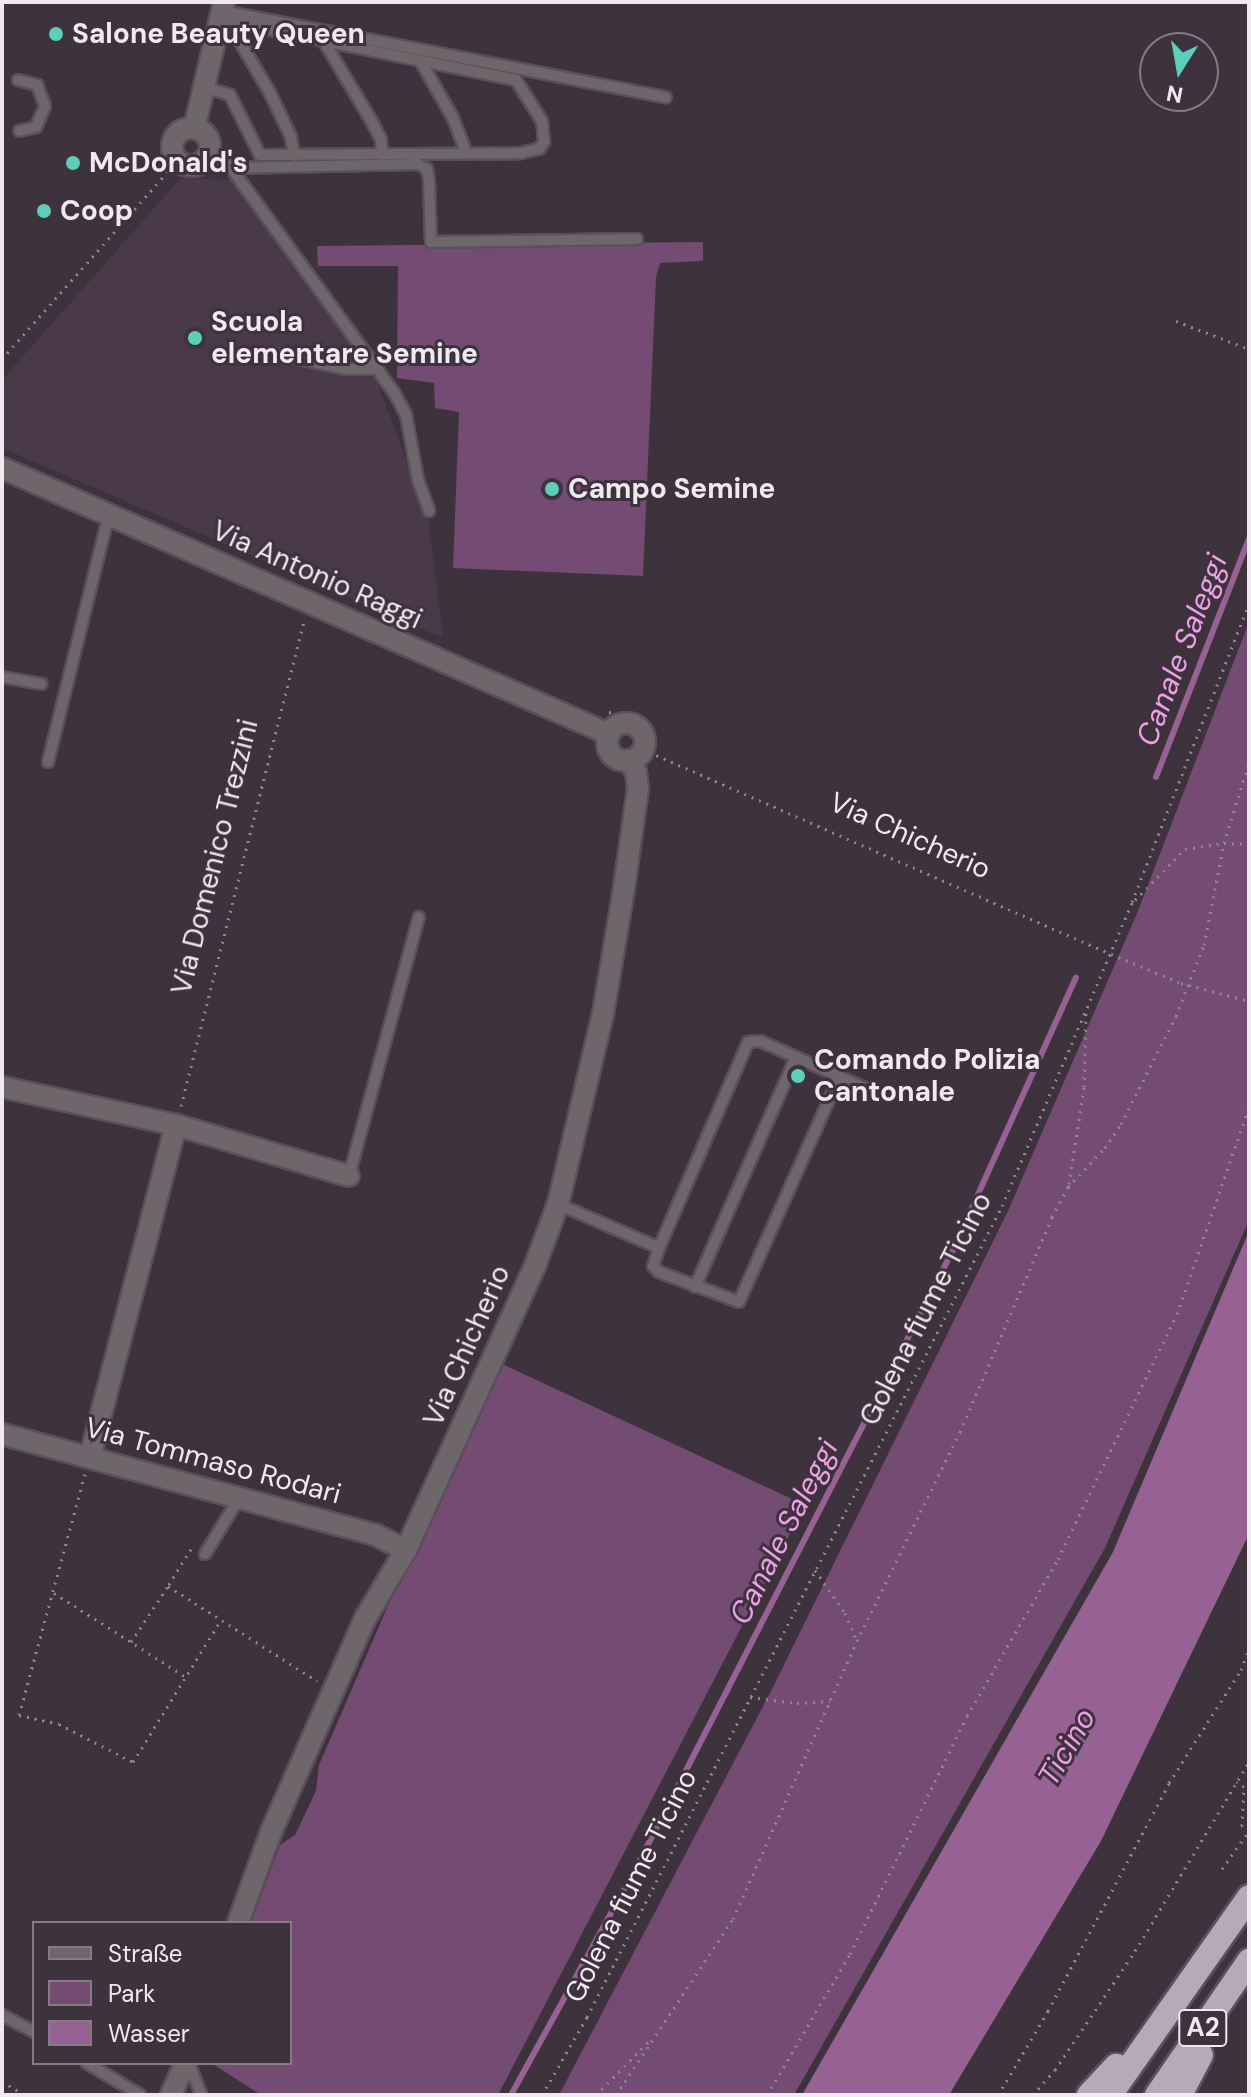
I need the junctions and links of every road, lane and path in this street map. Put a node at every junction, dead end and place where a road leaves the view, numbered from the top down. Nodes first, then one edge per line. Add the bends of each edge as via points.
1 (222, 11) edge
2 (323, 40) junction
3 (420, 60) junction
4 (18, 80) dead end
5 (204, 87) junction
6 (666, 97) dead end
7 (195, 125) junction
8 (19, 131) dead end
9 (209, 145) junction
10 (466, 152) junction
11 (382, 155) junction
12 (294, 156) junction
13 (177, 161) junction
14 (231, 168) junction
15 (637, 239) dead end
16 (1176, 321) dead end
17 (1249, 349) edge
18 (271, 353) dead end
19 (2, 359) edge
20 (378, 369) junction
21 (2, 468) edge
22 (429, 511) dead end
23 (109, 514) junction
24 (309, 602) junction
25 (1249, 603) edge
26 (2, 677) edge
27 (41, 684) dead end
28 (596, 710) dead end
29 (645, 717) dead end
30 (609, 734) junction
31 (636, 755) junction
32 (48, 762) dead end
33 (1249, 762) edge
34 (1224, 843) junction
35 (1249, 844) edge
36 (1132, 902) junction
37 (419, 917) dead end
38 (1111, 954) junction
39 (1249, 1001) edge
40 (1086, 1009) junction
41 (796, 1057) junction
42 (839, 1077) junction
43 (2, 1087) edge
44 (865, 1088) dead end
45 (1249, 1107) edge
46 (176, 1125) junction
47 (349, 1176) joint
48 (1068, 1187) junction
49 (558, 1204) junction
50 (659, 1248) junction
51 (695, 1287) junction
52 (2, 1434) edge
53 (90, 1457) junction
54 (239, 1497) junction
55 (192, 1546) dead end
56 (406, 1550) junction
57 (205, 1554) dead end
58 (815, 1570) junction
59 (168, 1586) junction
60 (53, 1592) junction
61 (221, 1620) junction
62 (857, 1641) junction
63 (131, 1642) junction
64 (1249, 1649) edge
65 (186, 1677) junction
66 (334, 1691) junction
67 (750, 1697) junction
68 (832, 1701) junction
69 (1249, 1762) edge
70 (1237, 1782) junction
71 (1222, 1869) dead end
72 (1249, 1897) edge
73 (239, 1921) edge
74 (1249, 1964) edge
75 (1178, 1999) junction
76 (2, 2015) edge
77 (32, 2031) edge
78 (655, 2036) junction
79 (90, 2065) edge
80 (186, 2065) edge
81 (188, 2065) edge
82 (2, 2081) edge
83 (24, 2095) edge
84 (140, 2095) edge
85 (171, 2095) edge
86 (201, 2095) edge
87 (542, 2095) edge
88 (596, 2095) edge
89 (616, 2095) edge
90 (767, 2095) edge
91 (998, 2095) edge
92 (1033, 2095) edge
93 (1089, 2095) edge
94 (1110, 2095) edge
95 (1157, 2095) edge
96 (1180, 2095) edge

1 - 2 lane
1 - 5 street
1 - 6 lane
1 - 12 lane via 270,93
2 - 3 lane
2 - 11 lane via 372,122
3 - 10 lane
3 - 10 lane via 516,80 542,121 544,142 539,149
4 - 8 lane via 37,85 45,106 36,127
5 - 7 street
5 - 12 lane via 230,95 260,155
7 - 9 street
7 - 13 street via 174,138
9 - 13 street via 201,163 188,166
9 - 14 lane
10 - 11 lane
11 - 12 lane
13 - 19 path
14 - 15 lane via 418,164 427,169 429,180 431,242
14 - 20 lane
16 - 17 path
18 - 20 lane via 346,369
20 - 22 lane via 406,415
21 - 23 street, Via Antonio Raggi
23 - 24 street, Via Antonio Raggi
23 - 32 lane
24 - 30 street, Via Antonio Raggi
24 - 46 path, Via Domenico Trezzini
25 - 36 path, Golena fiume Ticino
26 - 27 lane
28 - 29 path
30 - 31 street via 610,751 618,758
30 - 31 street via 617,725 634,724 643,732
31 - 38 path, Via Chicherio
31 - 49 street, Via Chicherio via 638,789 603,1014
33 - 34 path
34 - 35 path
34 - 36 path via 1185,849
34 - 48 path via 1204,945 1176,1016 1121,1124
36 - 38 path, Golena fiume Ticino
37 - 47 lane
38 - 39 path, Via Chicherio, bridge via 1181,983
38 - 40 path, Golena fiume Ticino
40 - 48 path via 1084,1087
40 - 58 path, Golena fiume Ticino via 1002,1206
41 - 42 lane
41 - 50 lane via 760,1041 748,1042
41 - 51 lane
42 - 44 lane
42 - 51 lane via 741,1299 729,1301
43 - 46 street
45 - 90 path via 1177,1314 1058,1559 967,1716 850,1954
46 - 47 street
46 - 53 street
48 - 62 path via 947,1460
49 - 50 lane
49 - 56 street, Via Chicherio
50 - 51 lane via 655,1269
52 - 53 street, Via Tommaso Rodari
53 - 54 street, Via Tommaso Rodari
53 - 60 path
54 - 56 street, Via Tommaso Rodari via 376,1535
54 - 57 lane
55 - 59 path
56 - 66 street, Via Chicherio via 371,1607
58 - 62 path
58 - 67 path, Golena fiume Ticino
59 - 61 path
59 - 63 path
60 - 63 path
60 - 65 path via 19,1715 59,1724 133,1762
61 - 65 path
61 - 66 path
62 - 68 path
63 - 65 path
64 - 91 path
66 - 73 street, Via Chicherio via 271,1832
67 - 68 path
67 - 87 path, Golena fiume Ticino
68 - 78 path via 733,1919
69 - 70 path
70 - 71 path via 1244,1787 1242,1826 1249,1831
70 - 92 path via 1135,1951
72 - 75 highway, A2
74 - 95 highway, A2
74 - 96 highway
75 - 93 highway
75 - 94 highway, A2
76 - 77 lane
78 - 88 path
78 - 89 path
79 - 84 lane
80 - 85 street
81 - 86 lane
82 - 83 path

